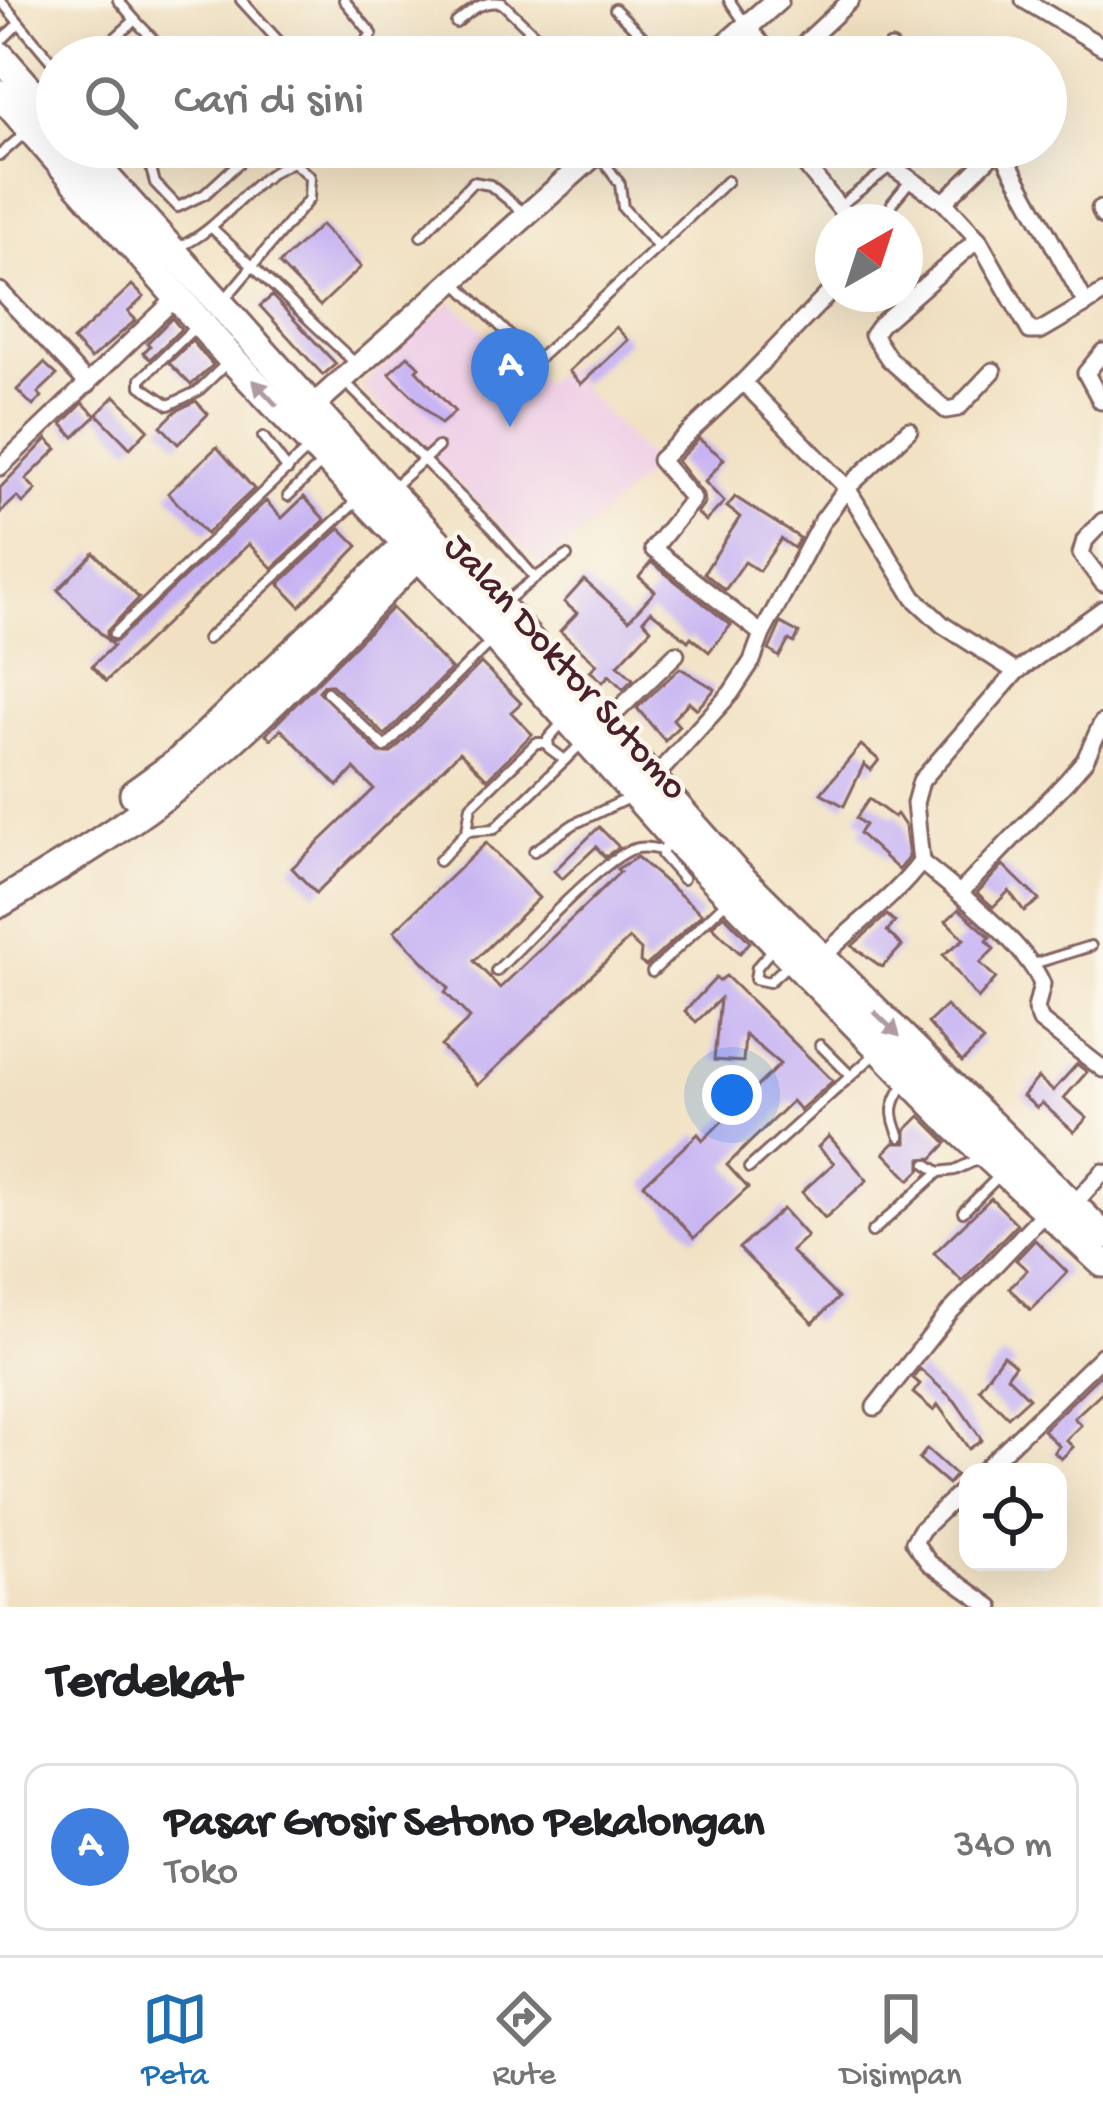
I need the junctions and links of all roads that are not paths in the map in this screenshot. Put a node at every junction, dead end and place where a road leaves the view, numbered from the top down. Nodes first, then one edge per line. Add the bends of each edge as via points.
1 (0, 0) edge
2 (118, 0) edge
3 (241, 0) edge
4 (344, 0) edge
5 (729, 0) edge
6 (777, 0) edge
7 (851, 0) edge
8 (1024, 0) edge
9 (615, 9) dead end
10 (135, 20) junction
11 (456, 22) dead end
12 (19, 23) junction
13 (746, 25) junction
14 (117, 36) edge
15 (150, 36) edge
16 (274, 36) edge
17 (370, 36) edge
18 (536, 36) edge
19 (642, 36) edge
20 (735, 36) edge
21 (755, 36) edge
22 (812, 36) edge
23 (0, 42) edge
24 (36, 43) edge
25 (1103, 47) edge
26 (23, 98) edge
27 (0, 155) edge
28 (84, 168) edge
29 (95, 168) edge
30 (151, 168) edge
31 (233, 168) edge
32 (278, 168) edge
33 (300, 168) edge
34 (580, 168) edge
35 (611, 168) edge
36 (808, 168) edge
37 (888, 168) edge
38 (894, 168) edge
39 (978, 168) edge
40 (1012, 168) edge
41 (912, 179) junction
42 (727, 181) dead end
43 (848, 200) dead end
44 (944, 202) junction
45 (892, 203) dead end
46 (837, 204) edge
47 (528, 216) junction
48 (212, 228) junction
49 (421, 236) dead end
50 (979, 239) junction
51 (658, 248) junction
52 (157, 253) junction
53 (252, 268) junction
54 (455, 282) junction
55 (0, 291) edge
56 (1103, 293) edge
57 (176, 297) junction
58 (1085, 304) junction
59 (815, 308) edge
60 (203, 320) junction
61 (1103, 352) edge
62 (228, 362) junction
63 (993, 370) dead end
64 (351, 373) junction
65 (743, 382) junction
66 (88, 384) junction
67 (1101, 401) edge
68 (312, 407) junction
69 (909, 430) dead end
70 (263, 437) dead end
71 (438, 447) dead end
72 (320, 452) junction
73 (3, 459) edge
74 (423, 460) junction
75 (288, 470) junction
76 (847, 488) junction
77 (288, 496) dead end
78 (374, 499) junction
79 (1103, 521) edge
80 (420, 542) junction
81 (567, 556) dead end
82 (535, 578) junction
83 (1103, 584) edge
84 (369, 594) junction
85 (459, 600) junction
86 (500, 607) junction
87 (1100, 617) edge
88 (114, 634) dead end
89 (762, 634) junction
90 (494, 636) junction
91 (207, 639) dead end
92 (676, 654) dead end
93 (1016, 672) junction
94 (327, 692) dead end
95 (1102, 723) edge
96 (586, 726) junction
97 (547, 743) junction
98 (565, 760) junction
99 (645, 786) junction
100 (467, 831) junction
101 (678, 839) junction
102 (534, 851) dead end
103 (440, 861) dead end
104 (921, 862) junction
105 (683, 879) dead end
106 (0, 882) edge
107 (960, 893) junction
108 (731, 897) junction
109 (0, 903) edge
110 (1091, 946) dead end
111 (798, 948) junction
112 (1031, 964) junction
113 (496, 971) dead end
114 (652, 972) dead end
115 (820, 1045) dead end
116 (880, 1050) junction
117 (915, 1068) junction
118 (1103, 1069) edge
119 (850, 1075) junction
120 (900, 1137) dead end
121 (998, 1155) junction
122 (927, 1163) dead end
123 (749, 1168) dead end
124 (939, 1172) junction
125 (1103, 1172) edge
126 (1059, 1208) junction
127 (963, 1212) dead end
128 (872, 1232) dead end
129 (1103, 1235) edge
130 (1103, 1263) edge
131 (1103, 1355) edge
132 (875, 1408) dead end
133 (991, 1463) edge
134 (959, 1494) edge
135 (968, 1600) edge
136 (991, 1607) edge

1 - 12 lane
2 - 10 lane
3 - 16 lane
4 - 17 lane
5 - 13 lane
6 - 13 street
7 - 22 street
8 - 25 street
9 - 19 lane
10 - 14 lane
10 - 15 lane
11 - 18 lane via 477,6 502,3
12 - 23 lane
12 - 24 lane
13 - 20 street
13 - 21 street
26 - 27 lane
28 - 52 highway, Jalan Doktor Sutomo
29 - 52 highway, Jalan Doktor Sutomo
30 - 31 lane via 178,207
32 - 48 lane
33 - 53 lane via 310,177 308,199
34 - 47 street
35 - 51 lane via 622,208
36 - 46 street
37 - 43 lane
38 - 41 street
39 - 44 street
40 - 58 street
41 - 44 street
41 - 45 lane
42 - 51 lane
44 - 50 street
47 - 49 lane via 490,185 473,182
47 - 54 street
48 - 52 lane
48 - 53 lane
50 - 58 street via 1030,331
50 - 63 street via 873,335 946,410 958,408
51 - 54 lane via 536,361
52 - 57 highway, Jalan Doktor Sutomo
52 - 60 highway, Jalan Doktor Sutomo
53 - 60 lane
53 - 64 lane
54 - 64 street
55 - 66 street
56 - 58 street
57 - 60 highway, Jalan Doktor Sutomo
57 - 66 street
59 - 65 street
60 - 62 highway, Jalan Doktor Sutomo
60 - 62 lane via 141,386 169,406
60 - 68 highway, Jalan Doktor Sutomo
61 - 67 street via 1086,373
72 -> 62 highway, Jalan Doktor Sutomo
64 - 68 street
64 - 74 lane
65 - 76 street
65 - 89 street via 660,460 693,499 653,549
66 - 73 street
68 - 78 highway, Jalan Doktor Sutomo
69 - 76 street
70 - 75 lane
71 - 74 lane
72 - 75 lane
72 - 77 lane
72 - 78 highway, Jalan Doktor Sutomo
74 - 78 lane
74 - 82 lane
75 - 88 lane
76 - 89 street
76 - 93 street via 929,615
78 - 80 highway, Jalan Doktor Sutomo
78 - 84 highway via 381,538
78 - 91 lane
79 - 83 street via 1081,554
80 - 84 highway
80 - 85 highway, Jalan Doktor Sutomo
80 - 86 highway, Jalan Doktor Sutomo
81 - 82 lane
82 - 86 lane
84 - 85 highway via 425,588
84 - 106 highway via 177,763
84 - 109 highway via 190,777
85 - 90 highway, Jalan Doktor Sutomo
86 - 96 highway, Jalan Doktor Sutomo
87 - 93 street
89 - 99 street via 731,693
90 - 94 lane via 385,747
90 - 96 highway, Jalan Doktor Sutomo
92 - 96 street
93 - 104 street via 916,791
95 - 107 street via 1085,760
96 - 97 lane
96 - 98 lane
96 - 99 highway, Jalan Doktor Sutomo
97 - 98 lane
97 - 100 lane via 536,743 471,806
98 - 100 lane via 494,829
99 - 101 highway, Jalan Doktor Sutomo
99 - 102 lane
100 - 103 lane
101 - 105 lane via 662,855
101 - 108 highway, Jalan Doktor Sutomo
101 - 111 highway, Jalan Doktor Sutomo
101 - 113 lane via 625,853
104 - 107 street
104 - 111 street via 862,918
107 - 112 street
108 - 111 highway, Jalan Doktor Sutomo
108 - 114 lane
110 - 112 lane
111 - 116 highway, Jalan Doktor Sutomo
111 -> 117 highway, Jalan Doktor Sutomo
112 - 118 street via 1042,984 1041,1021
115 - 119 lane
116 - 117 highway, Jalan Doktor Sutomo
116 - 119 lane
117 - 120 lane via 892,1101
117 - 121 highway, Jalan Doktor Sutomo
119 - 123 lane
121 - 124 lane
121 - 126 highway, Jalan Doktor Sutomo
121 - 127 lane
122 - 124 lane
124 - 128 lane
125 - 126 street
126 - 129 highway, Jalan Doktor Sutomo
126 - 130 highway, Jalan Doktor Sutomo
126 - 132 street via 950,1312
131 - 133 street
134 - 135 street via 914,1542
135 - 136 street

